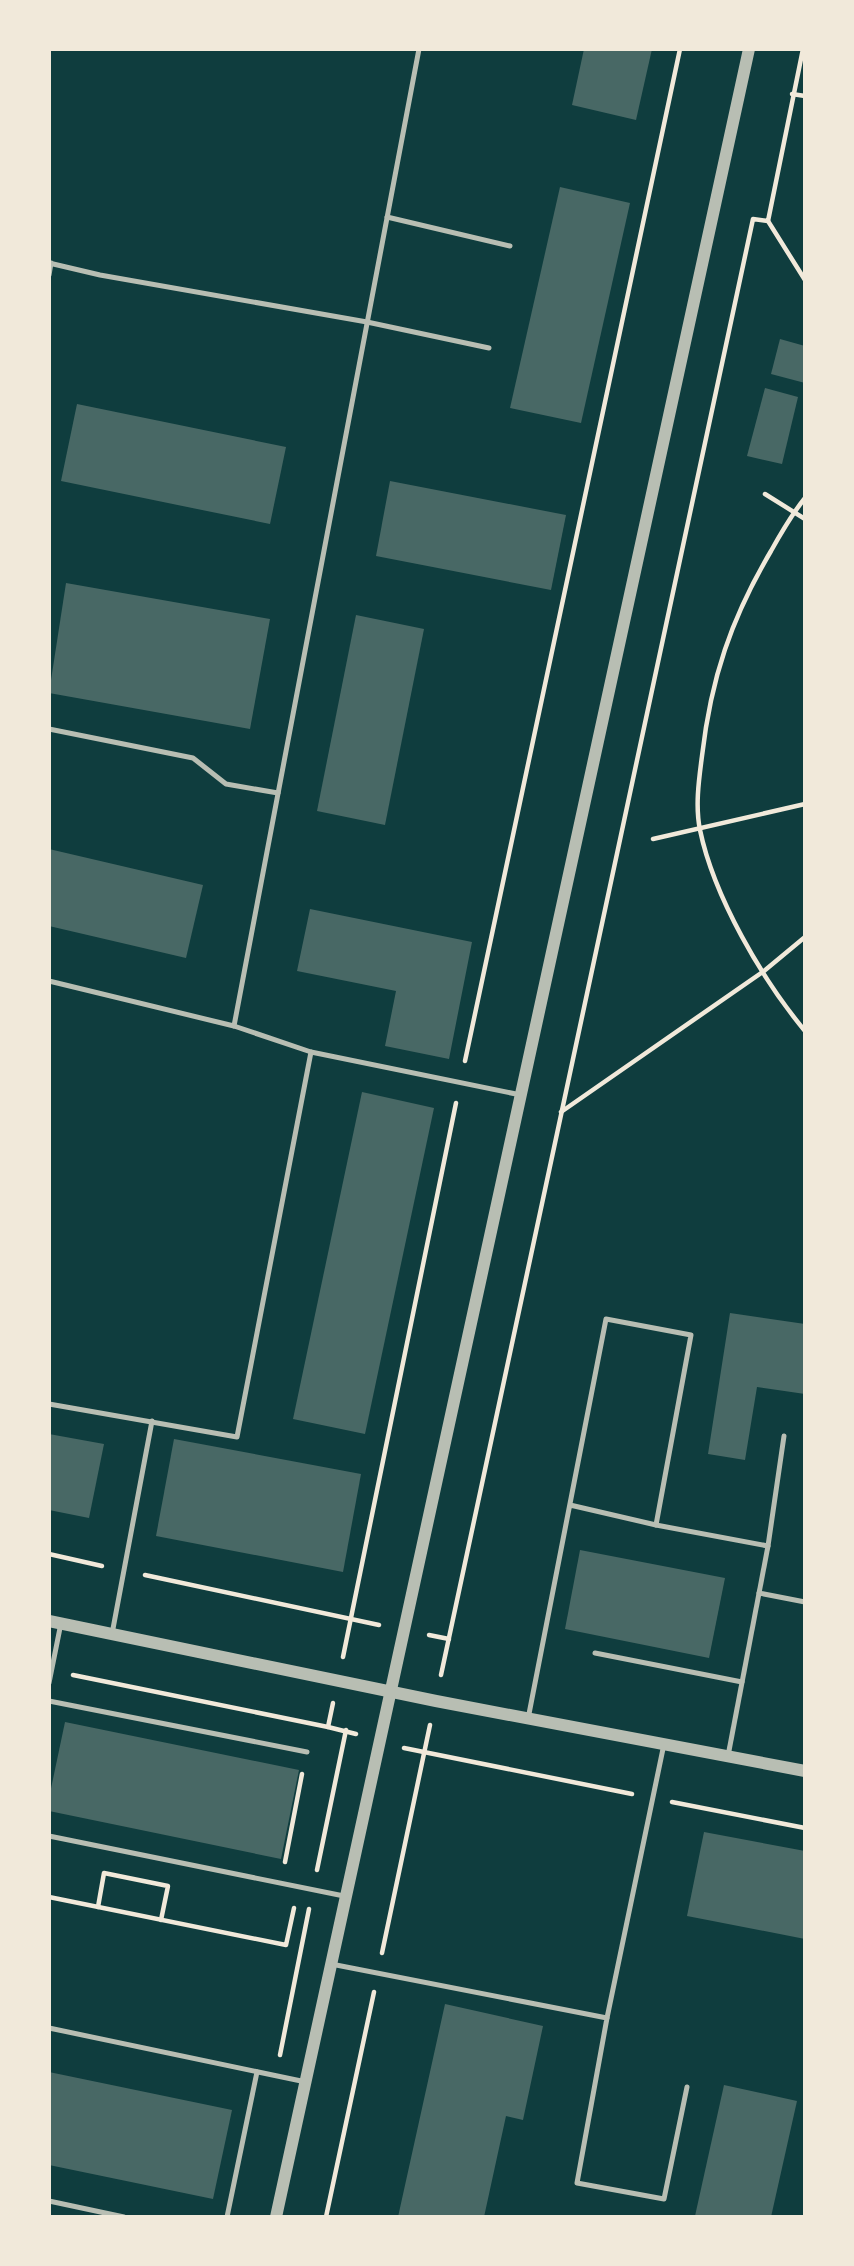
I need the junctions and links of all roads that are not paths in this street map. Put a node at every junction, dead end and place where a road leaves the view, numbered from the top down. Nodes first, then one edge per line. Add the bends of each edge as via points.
1 (419, 49) edge
2 (749, 49) edge
3 (387, 217) junction
4 (510, 246) dead end
5 (50, 263) edge
6 (49, 275) edge
7 (367, 322) junction
8 (489, 348) dead end
9 (49, 729) edge
10 (278, 793) junction
11 (49, 981) edge
12 (234, 1026) junction
13 (311, 1052) junction
14 (521, 1095) junction
15 (49, 1404) edge
16 (152, 1421) junction
17 (784, 1436) dead end
18 (570, 1505) junction
19 (656, 1525) junction
20 (768, 1546) junction
21 (759, 1593) junction
22 (805, 1602) edge
23 (55, 1622) edge
24 (113, 1634) junction
25 (595, 1653) dead end
26 (742, 1682) junction
27 (49, 1683) edge
28 (391, 1692) junction
29 (49, 1701) edge
30 (528, 1719) junction
31 (664, 1744) junction
32 (307, 1752) road end
33 (728, 1756) junction
34 (805, 1771) edge
35 (49, 1836) edge
36 (346, 1897) junction
37 (331, 1964) junction
38 (607, 2018) junction
39 (49, 2028) edge
40 (257, 2072) junction
41 (306, 2082) junction
42 (687, 2087) dead end
43 (49, 2201) edge
44 (124, 2217) edge
45 (228, 2217) edge
46 (276, 2217) edge

1 - 3 lane
2 - 14 street
3 - 4 lane
3 - 7 lane
5 - 6 lane
5 - 7 lane
7 - 8 lane
7 - 10 lane
9 - 10 lane via 193,758 226,784
10 - 12 lane
11 - 12 lane
12 - 13 lane
13 - 14 lane
13 - 16 lane via 237,1437
14 - 28 street
15 - 16 lane
16 - 24 lane
17 - 20 lane
18 - 19 lane
18 - 19 lane via 606,1320 691,1335
18 - 30 lane
19 - 20 lane
20 - 21 lane
21 - 22 lane
21 - 26 lane
23 - 24 street
23 - 27 lane
24 - 28 street
25 - 26 lane
26 - 33 lane
28 - 30 street
28 - 36 street
29 - 32 lane
30 - 31 street
31 - 33 street
31 - 38 lane
33 - 34 street
35 - 36 lane
36 - 37 street
37 - 38 lane
37 - 41 street
38 - 42 lane via 577,2183 664,2199
39 - 40 lane
40 - 41 lane
40 - 45 lane
41 - 46 street
43 - 44 lane

